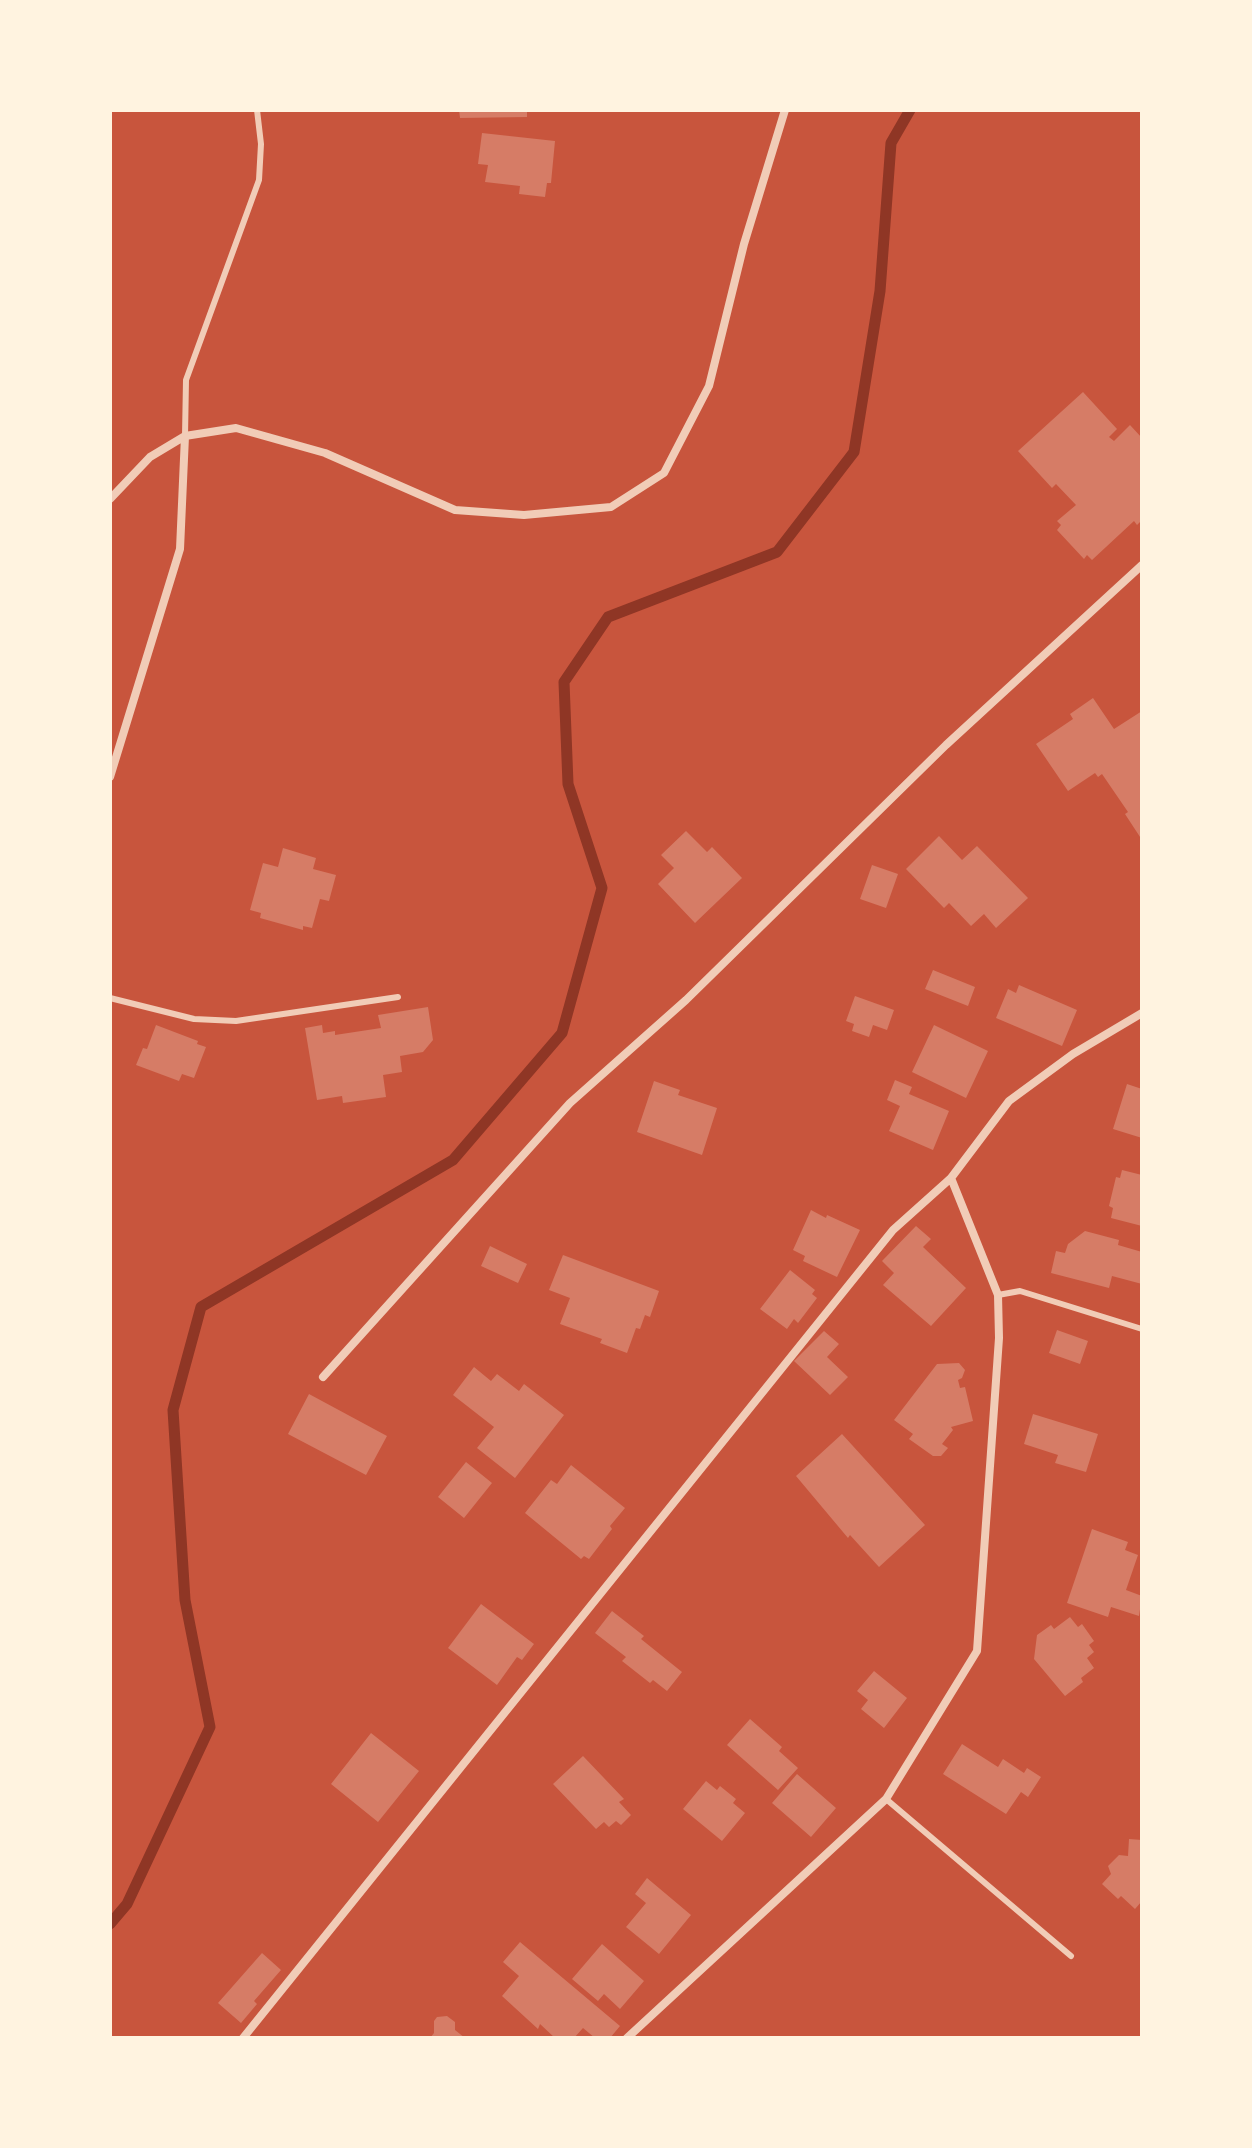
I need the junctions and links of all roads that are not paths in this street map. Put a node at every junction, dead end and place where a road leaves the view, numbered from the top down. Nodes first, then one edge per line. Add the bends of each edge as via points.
1 (257, 110) edge
2 (785, 110) edge
3 (185, 436) junction
4 (110, 499) edge
5 (1142, 565) edge
6 (110, 777) edge
7 (398, 997) dead end
8 (110, 998) edge
9 (1142, 1013) edge
10 (951, 1178) junction
11 (998, 1295) junction
12 (1142, 1329) edge
13 (323, 1377) dead end
14 (886, 1799) junction
15 (1071, 1956) dead end
16 (243, 2038) edge
17 (627, 2038) edge

1 - 3 lane via 259,180 186,380
2 - 3 street via 709,386 664,473 611,507 524,515 455,510 325,453 251,432 236,428
3 - 4 street via 150,457
3 - 6 street via 180,549
5 - 13 street via 946,745 686,1000 570,1103
7 - 8 lane via 236,1021 194,1019
9 - 10 street via 1009,1101
10 - 11 street
10 - 16 street via 893,1230
11 - 12 lane via 1020,1291
11 - 14 street via 977,1651
14 - 15 lane
14 - 17 street

